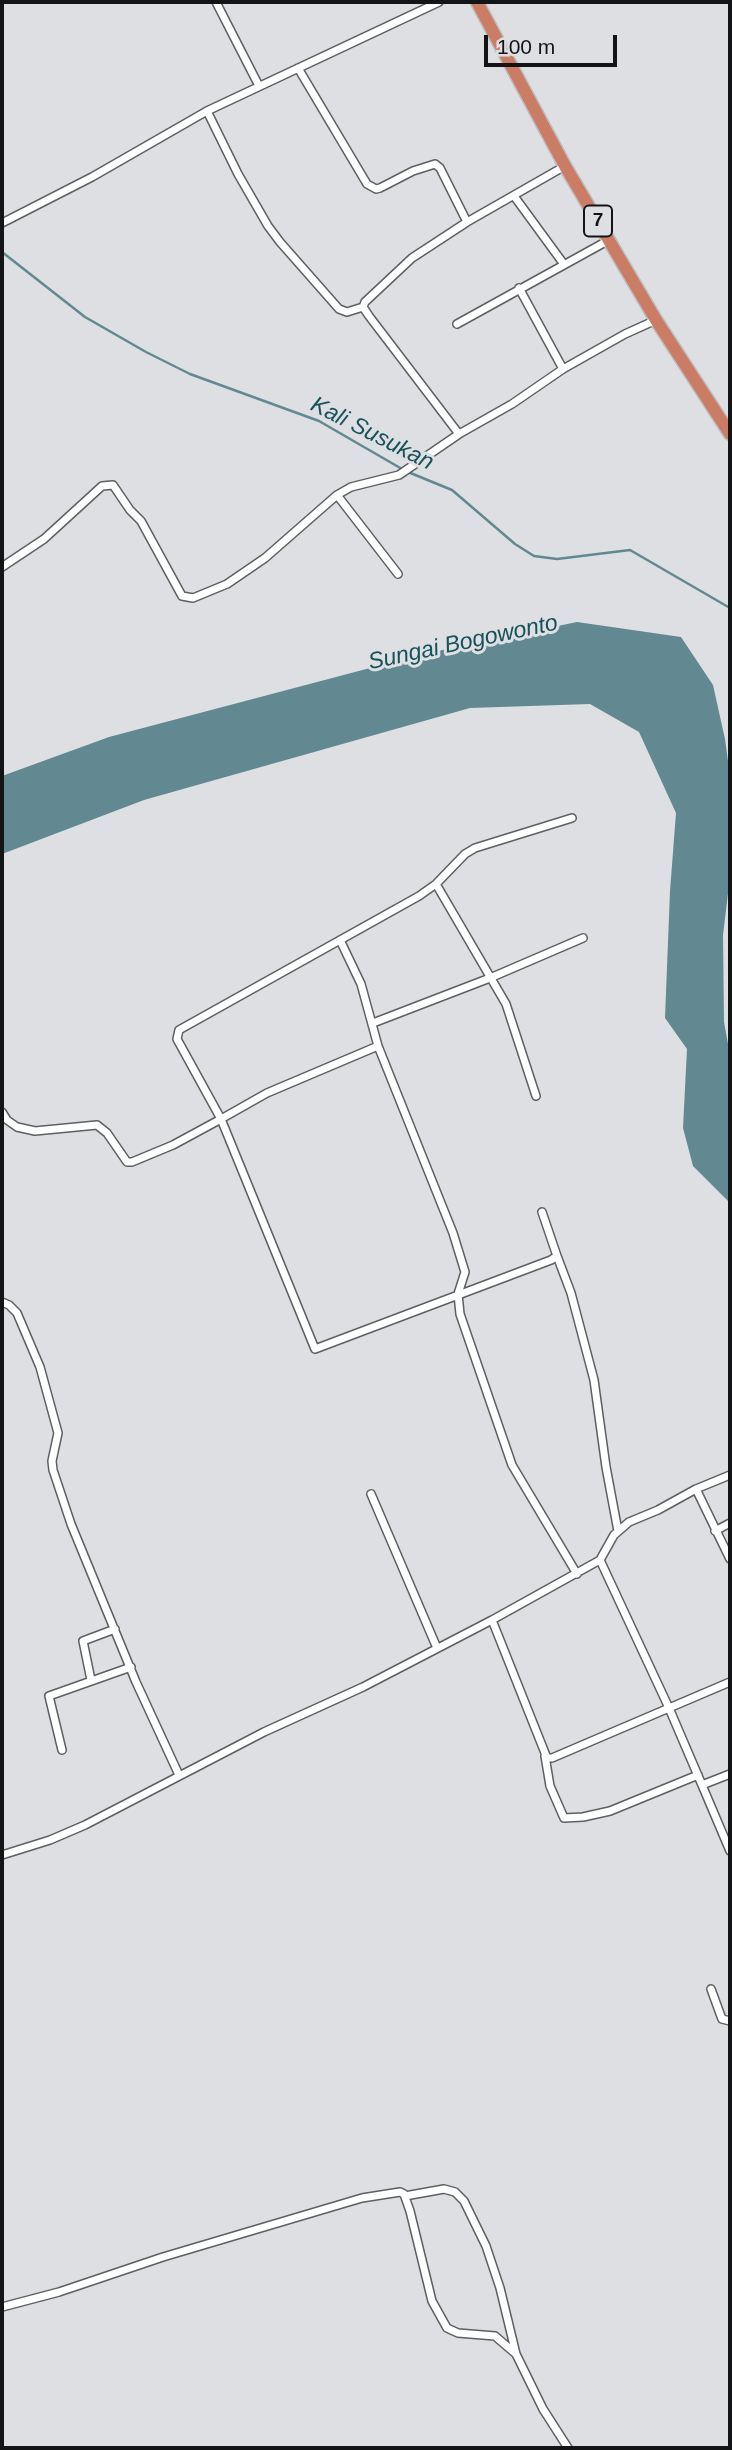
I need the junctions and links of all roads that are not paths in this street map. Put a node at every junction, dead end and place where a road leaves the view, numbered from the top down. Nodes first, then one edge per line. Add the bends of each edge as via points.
1 (216, 2) edge
2 (439, 2) edge
3 (477, 2) edge
4 (298, 68) junction
5 (259, 86) junction
6 (207, 111) junction
7 (565, 166) junction
8 (514, 196) junction
9 (467, 222) junction
10 (2, 223) edge
11 (609, 239) junction
12 (563, 263) junction
13 (519, 288) junction
14 (363, 307) junction
15 (656, 320) junction
16 (457, 324) dead end
17 (563, 369) junction
18 (459, 434) junction
19 (730, 434) edge
20 (337, 495) junction
21 (2, 567) edge
22 (398, 574) dead end
23 (572, 818) dead end
24 (436, 884) junction
25 (583, 938) dead end
26 (340, 940) junction
27 (490, 978) junction
28 (373, 1023) junction
29 (378, 1046) junction
30 (536, 1096) dead end
31 (2, 1112) edge
32 (221, 1119) junction
33 (542, 1212) dead end
34 (557, 1256) junction
35 (458, 1294) junction
36 (2, 1302) edge
37 (730, 1475) edge
38 (696, 1489) junction
39 (370, 1494) dead end
40 (730, 1523) edge
41 (618, 1531) junction
42 (715, 1531) junction
43 (730, 1559) edge
44 (600, 1560) junction
45 (577, 1574) junction
46 (492, 1620) junction
47 (115, 1629) junction
48 (438, 1648) junction
49 (131, 1667) junction
50 (91, 1680) junction
51 (730, 1682) edge
52 (669, 1708) junction
53 (62, 1750) dead end
54 (545, 1756) junction
55 (730, 1774) edge
56 (179, 1775) junction
57 (698, 1775) junction
58 (702, 1785) junction
59 (730, 1851) edge
60 (2, 1855) edge
61 (711, 1989) dead end
62 (730, 2021) edge
63 (405, 2196) junction
64 (2, 2307) edge
65 (516, 2354) junction
66 (568, 2448) edge

1 - 5 street
2 - 4 street
3 - 7 highway, 7
4 - 5 street
4 - 9 street via 367,184 380,188 435,164
5 - 6 street
6 - 10 street
6 - 14 street via 238,174 280,242 339,309 347,312
7 - 8 street
7 - 11 highway, 7
8 - 9 street
8 - 12 street
9 - 14 street via 406,262
11 - 12 street
11 - 15 highway, 7
12 - 13 street
13 - 16 street
13 - 17 street
14 - 18 street
15 - 17 street
15 - 19 highway, 7
17 - 18 street
18 - 20 street via 399,475
20 - 21 street via 265,558 227,584 190,599 182,596 141,521 113,485 102,486 44,539
20 - 22 street
23 - 24 street via 475,848
24 - 26 street
24 - 27 street
25 - 27 street
26 - 28 street
26 - 32 street via 178,1032 177,1039
27 - 28 street
27 - 30 street via 506,1004
28 - 29 street
29 - 32 street via 267,1093
29 - 35 street via 453,1233 465,1272
31 - 32 street via 17,1127 35,1131 92,1123 129,1162
32 - 35 street via 315,1349
33 - 34 street
34 - 35 street
34 - 41 street via 594,1380
35 - 45 street via 460,1314 512,1465
36 - 47 street via 17,1313 40,1367 58,1437 53,1470
37 - 38 street
38 - 41 street
38 - 42 street
39 - 48 street
40 - 42 street
41 - 44 street
42 - 43 street
44 - 45 street
44 - 52 street
45 - 46 street
46 - 48 street
46 - 54 street
47 - 49 street
47 - 50 street via 83,1641
48 - 56 street
49 - 50 street
49 - 56 street
50 - 53 street via 49,1696
51 - 52 street
52 - 54 street via 552,1758
52 - 57 street
54 - 57 street via 550,1786 564,1818 610,1811
55 - 58 street
56 - 60 street via 86,1825
57 - 58 street
58 - 59 street
61 - 62 street via 722,2020
63 - 64 street via 400,2192 362,2198
63 - 65 street via 423,2272 442,2320 452,2332 495,2336
63 - 65 street via 444,2189 464,2201 486,2246
65 - 66 street

